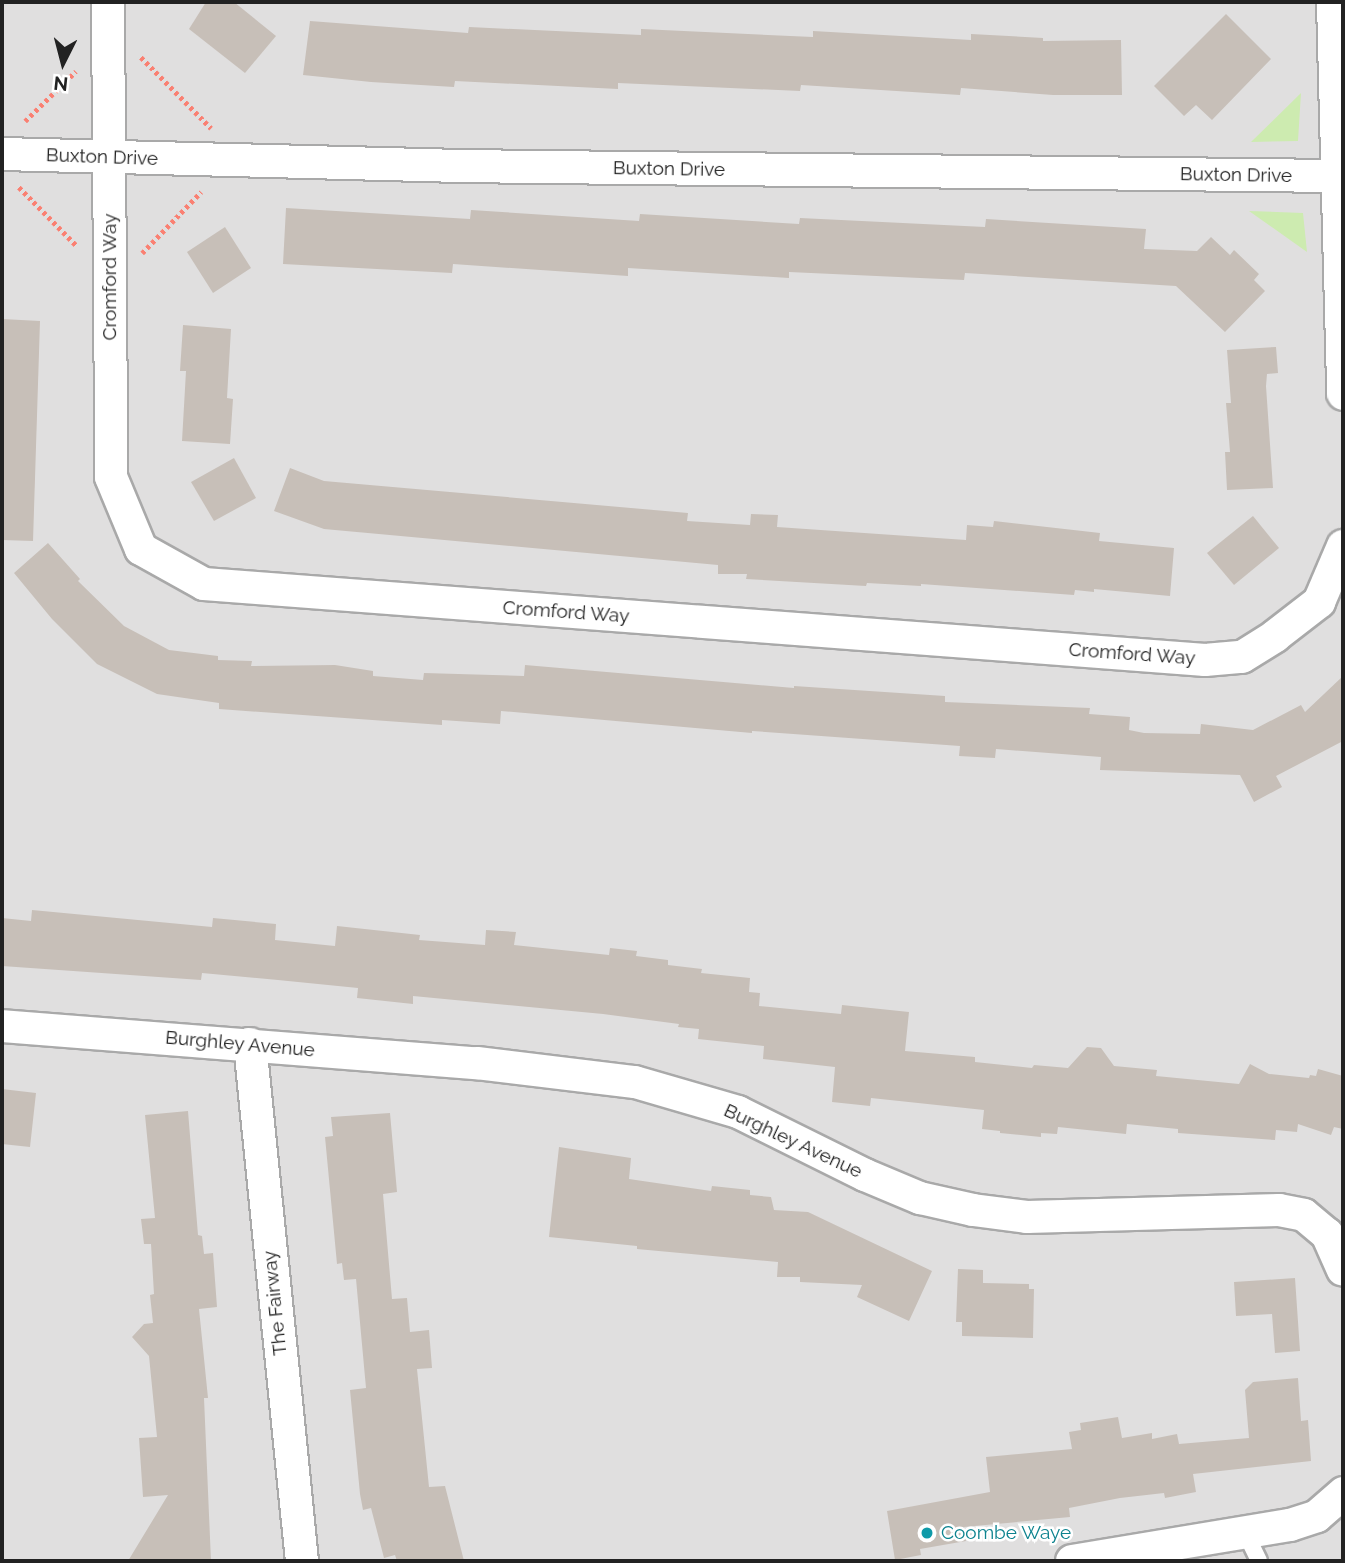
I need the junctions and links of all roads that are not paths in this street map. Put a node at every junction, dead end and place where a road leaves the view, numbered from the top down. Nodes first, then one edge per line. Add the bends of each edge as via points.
1 (108, 2) edge
2 (1333, 2) edge
3 (11, 154) edge
4 (110, 158) junction
5 (1340, 176) edge
6 (1343, 394) edge
7 (1343, 546) edge
8 (2, 1026) edge
9 (250, 1044) junction
10 (1343, 1270) edge
11 (1343, 1493) edge
12 (1245, 1532) junction
13 (302, 1561) edge
14 (1072, 1561) edge
15 (1259, 1561) edge

1 - 4 street, Cromford Way
2 - 5 street
3 - 4 street, Buxton Drive
4 - 5 street, Buxton Drive
4 - 7 street, Cromford Way via 111,477 141,549 204,584 1205,660 1242,657 1319,603
5 - 6 street
8 - 9 street, Burghley Avenue
9 - 10 street, Burghley Avenue via 635,1082 738,1112 909,1194 973,1210 1027,1217 1279,1210 1304,1215 1327,1234
9 - 13 street, The Fairway
11 - 12 street via 1317,1516
12 - 14 street
12 - 15 lane

